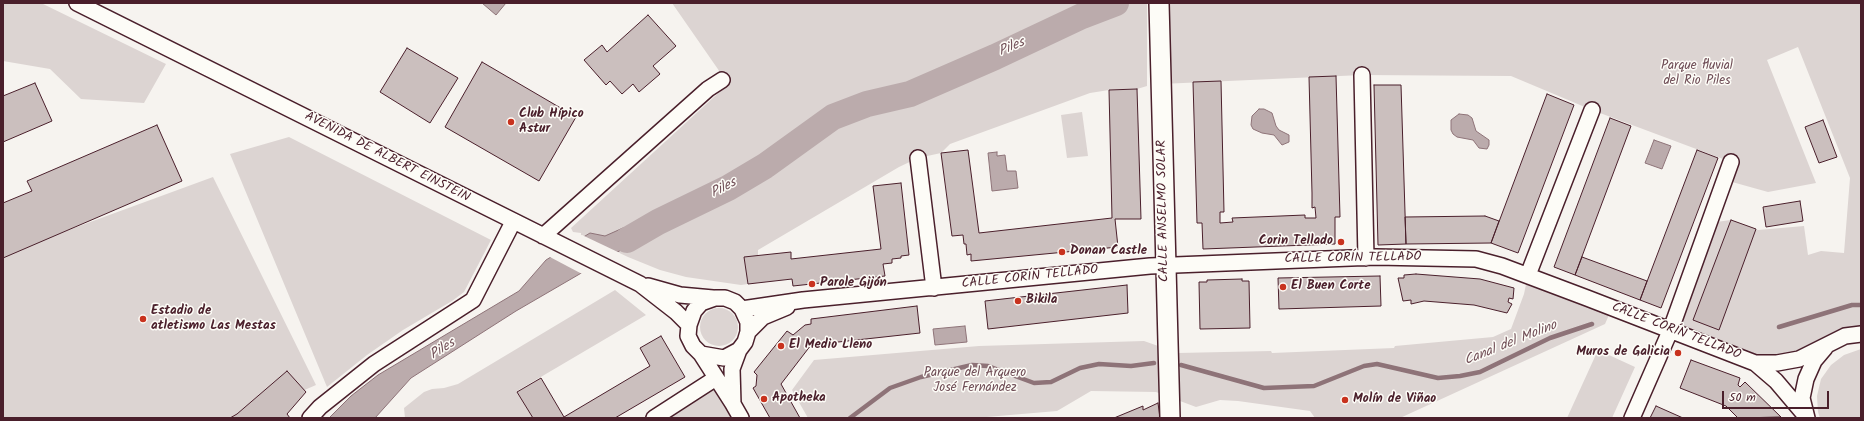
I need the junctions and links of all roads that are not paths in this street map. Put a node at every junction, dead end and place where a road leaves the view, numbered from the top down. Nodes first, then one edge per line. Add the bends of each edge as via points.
1 (77, 3) edge
2 (1159, 7) edge
3 (1362, 75) dead end
4 (722, 80) dead end
5 (1592, 110) dead end
6 (918, 158) dead end
7 (1731, 162) dead end
8 (513, 222) junction
9 (543, 236) junction
10 (1366, 258) junction
11 (1165, 265) junction
12 (1528, 275) junction
13 (640, 284) junction
14 (934, 288) junction
15 (714, 298) junction
16 (803, 300) junction
17 (742, 309) junction
18 (689, 325) junction
19 (1671, 329) junction
20 (748, 332) junction
21 (1861, 334) edge
22 (1827, 346) junction
23 (739, 350) junction
24 (701, 354) junction
25 (1755, 363) junction
26 (716, 378) junction
27 (734, 404) junction
28 (1806, 417) edge
29 (310, 418) edge
30 (654, 418) edge
31 (741, 418) edge
32 (1170, 418) edge
33 (1632, 418) edge

1 - 8 street, AVENIDA DE ALBERT EINSTEIN
2 - 11 main road, CALLE ANSELMO SOLAR
3 - 10 street
4 - 9 street
5 - 12 street
6 - 14 street
7 - 19 street
8 - 9 street, AVENIDA DE ALBERT EINSTEIN
8 - 29 street via 473,300 374,364
9 - 13 street, AVENIDA DE ALBERT EINSTEIN
10 - 11 street, CALLE CORÍN TELLADO
10 - 12 street, CALLE CORÍN TELLADO via 1476,258
11 - 14 street, CALLE CORÍN TELLADO
11 - 32 main road, CALLE ANSELMO SOLAR
12 - 19 street, CALLE CORÍN TELLADO
13 - 15 street via 680,295
13 - 18 street, AVENIDA DE ALBERT EINSTEIN
14 - 16 street, CALLE CORÍN TELLADO
15 - 17 street via 725,298
15 - 18 street via 701,303 694,311
16 - 17 street, CALLE CORÍN TELLADO
16 - 20 street, CALLE CORÍN TELLADO via 763,317
17 - 20 street via 748,322
18 - 24 street via 688,336
19 - 25 street, CALLE CORÍN TELLADO
19 - 33 street
20 - 23 street
21 - 22 street, CALLE CORÍN TELLADO via 1846,336
22 - 25 street, CALLE CORÍN TELLADO via 1799,359
22 - 28 street via 1814,362 1806,378 1802,398
23 - 24 street via 724,358
23 - 27 street via 732,369
24 - 26 street
25 - 28 street, CALLE CORÍN TELLADO via 1776,381
26 - 27 street
26 - 30 street
27 - 31 street

